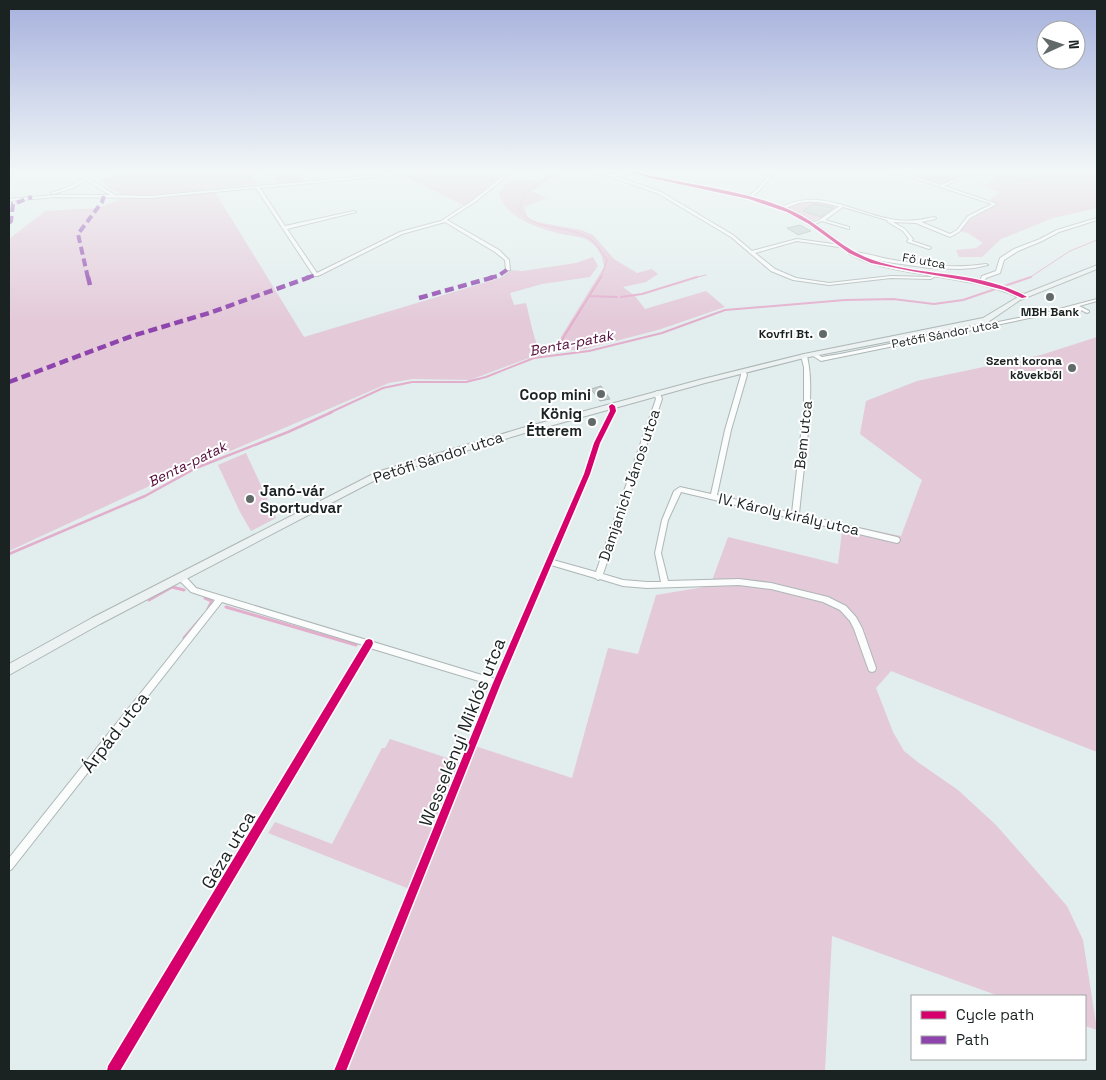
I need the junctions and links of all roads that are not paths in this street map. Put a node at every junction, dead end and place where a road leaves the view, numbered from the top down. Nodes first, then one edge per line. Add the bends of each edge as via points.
1 (280, 222) edge
2 (308, 222) edge
3 (436, 222) edge
4 (448, 222) edge
5 (708, 222) edge
6 (809, 222) edge
7 (816, 222) edge
8 (830, 222) edge
9 (893, 222) edge
10 (918, 222) edge
11 (965, 222) edge
12 (1086, 222) edge
13 (812, 224) junction
14 (284, 228) junction
15 (848, 228) dead end
16 (839, 246) junction
17 (929, 248) dead end
18 (753, 252) junction
19 (851, 253) junction
20 (986, 265) dead end
21 (1097, 267) edge
22 (508, 268) dead end
23 (935, 275) junction
24 (986, 281) junction
25 (1024, 296) junction
26 (1097, 300) edge
27 (1077, 307) junction
28 (1088, 312) dead end
29 (809, 355) junction
30 (743, 371) junction
31 (657, 393) junction
32 (612, 406) junction
33 (714, 496) junction
34 (795, 516) junction
35 (898, 540) dead end
36 (549, 562) junction
37 (181, 577) junction
38 (598, 577) junction
39 (665, 584) junction
40 (221, 598) junction
41 (369, 643) junction
42 (872, 668) dead end
43 (9, 670) edge
44 (497, 683) junction
45 (9, 866) edge
46 (113, 1071) edge
47 (340, 1071) edge

1 - 14 street
2 - 14 street
3 - 14 street via 401,233 316,275
4 - 22 street via 498,252 506,260
5 - 18 street
6 - 13 main road, Fő utca
7 - 13 street
8 - 15 street
9 - 17 street via 910,239
10 - 11 street via 950,236
12 - 24 street via 1016,250 1002,260 998,272 984,277
13 - 16 main road, Fő utca
16 - 18 street via 797,240
16 - 19 main road, Fő utca
18 - 23 street via 778,273 823,284 891,277 931,278
19 - 20 street via 931,266
19 - 23 main road, Fő utca via 872,262
21 - 25 main road, Petőfi Sándor utca
23 - 24 main road, Fő utca
24 - 25 main road, Fő utca
25 - 29 main road, Petőfi Sándor utca via 985,320
26 - 27 street, Petőfi Sándor utca
27 - 28 street
27 - 29 street, Petőfi Sándor utca via 826,358
29 - 30 main road, Petőfi Sándor utca
29 - 34 street, Bem utca
30 - 31 main road, Petőfi Sándor utca
30 - 33 street
31 - 32 main road, Petőfi Sándor utca
31 - 38 street, Damjanich János utca via 659,399
32 - 36 street, Wesselényi Miklós utca via 613,411
32 - 37 main road, Petőfi Sándor utca via 380,474
33 - 34 street, IV. Károly király utca
33 - 39 street, IV. Károly király utca via 680,489 677,492 665,520 658,553
34 - 35 street, IV. Károly király utca
36 - 38 street
36 - 44 street, Wesselényi Miklós utca
37 - 40 street via 192,588
37 - 43 main road, Petőfi Sándor utca
38 - 39 street via 623,583
39 - 42 street via 739,582 771,586 825,600 842,608 852,619
40 - 41 street
40 - 45 street, Árpád utca
41 - 44 street
41 - 46 street, Géza utca
44 - 47 street, Wesselényi Miklós utca

